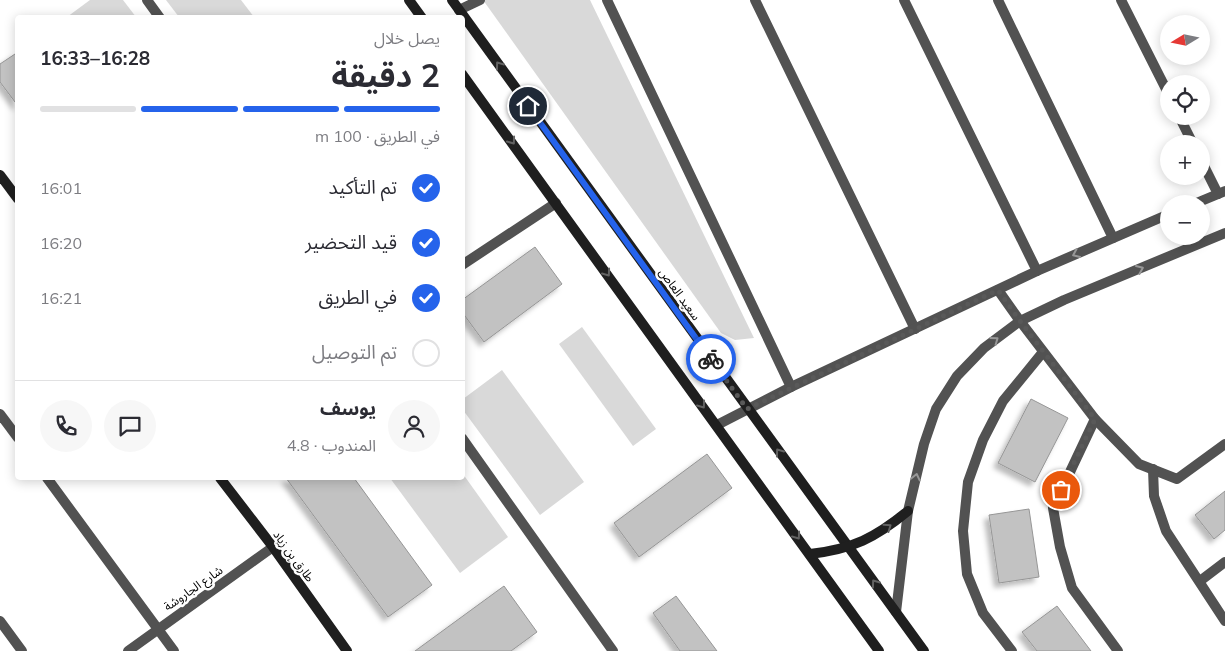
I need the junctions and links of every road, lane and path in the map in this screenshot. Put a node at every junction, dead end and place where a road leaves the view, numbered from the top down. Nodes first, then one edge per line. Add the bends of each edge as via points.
1 (147, 0) edge
2 (409, 0) edge
3 (452, 0) edge
4 (480, 0) edge
5 (608, 0) edge
6 (755, 0) edge
7 (904, 0) edge
8 (998, 0) edge
9 (1122, 0) edge
10 (459, 10) junction
11 (158, 15) edge
12 (420, 15) edge
13 (463, 15) edge
14 (465, 18) edge
15 (1160, 77) edge
16 (465, 78) edge
17 (1210, 174) edge
18 (0, 175) edge
19 (1221, 192) edge
20 (15, 195) edge
21 (556, 203) junction
22 (1160, 218) edge
23 (1225, 233) edge
24 (1113, 238) junction
25 (465, 264) edge
26 (1037, 271) junction
27 (998, 290) junction
28 (1020, 321) junction
29 (915, 329) junction
30 (1043, 352) junction
31 (791, 387) junction
32 (747, 409) junction
33 (1095, 419) junction
34 (2, 420) edge
35 (717, 425) junction
36 (15, 435) edge
37 (465, 442) edge
38 (1225, 444) edge
39 (1153, 469) junction
40 (48, 480) edge
41 (222, 480) edge
42 (908, 511) junction
43 (273, 547) junction
44 (848, 547) junction
45 (810, 554) junction
46 (1225, 562) edge
47 (1200, 581) junction
48 (896, 612) junction
49 (1225, 620) edge
50 (0, 621) edge
51 (158, 629) junction
52 (22, 651) edge
53 (128, 651) edge
54 (174, 651) edge
55 (347, 651) edge
56 (613, 651) edge
57 (879, 651) edge
58 (924, 651) edge
59 (1012, 651) edge
60 (1118, 651) edge

1 - 11 street
2 - 12 main road
3 - 10 main road, سعيد العاص
4 - 10 street
5 - 31 street
6 - 29 street
7 - 26 street
8 - 24 street
9 - 15 street
13 -> 10 main road, سعيد العاص
32 -> 14 main road, سعيد العاص
16 -> 21 main road
17 - 19 street
18 - 20 main road
21 - 25 street
21 -> 35 main road
22 - 24 street
28 -> 23 street
24 -> 26 street
26 - 27 street
27 - 28 street
27 - 29 street
28 - 30 street
42 -> 28 street via 936,409 957,376 984,348
29 - 31 street
30 - 33 street
30 - 59 street via 1003,401 968,482 963,531 967,574 983,613
31 - 32 street
32 - 35 street
44 -> 32 main road, سعيد العاص
33 - 39 street via 1139,464
33 - 60 street via 1053,508 1072,588
34 - 36 street
35 -> 45 main road
37 - 56 street
38 - 39 street via 1178,479
39 - 47 street via 1154,496 1166,531
40 - 51 street
41 - 43 main road, طارق بن زياد
44 -> 42 main road via 888,528
42 - 48 street
43 - 51 street, شارع الجاروشة
43 - 55 main road, طارق بن زياد
44 - 45 main road
48 -> 44 main road, سعيد العاص
45 - 57 main road
46 - 47 street
47 - 49 street
48 - 58 main road, سعيد العاص
50 - 52 street
51 - 53 street, شارع الجاروشة
51 - 54 street

